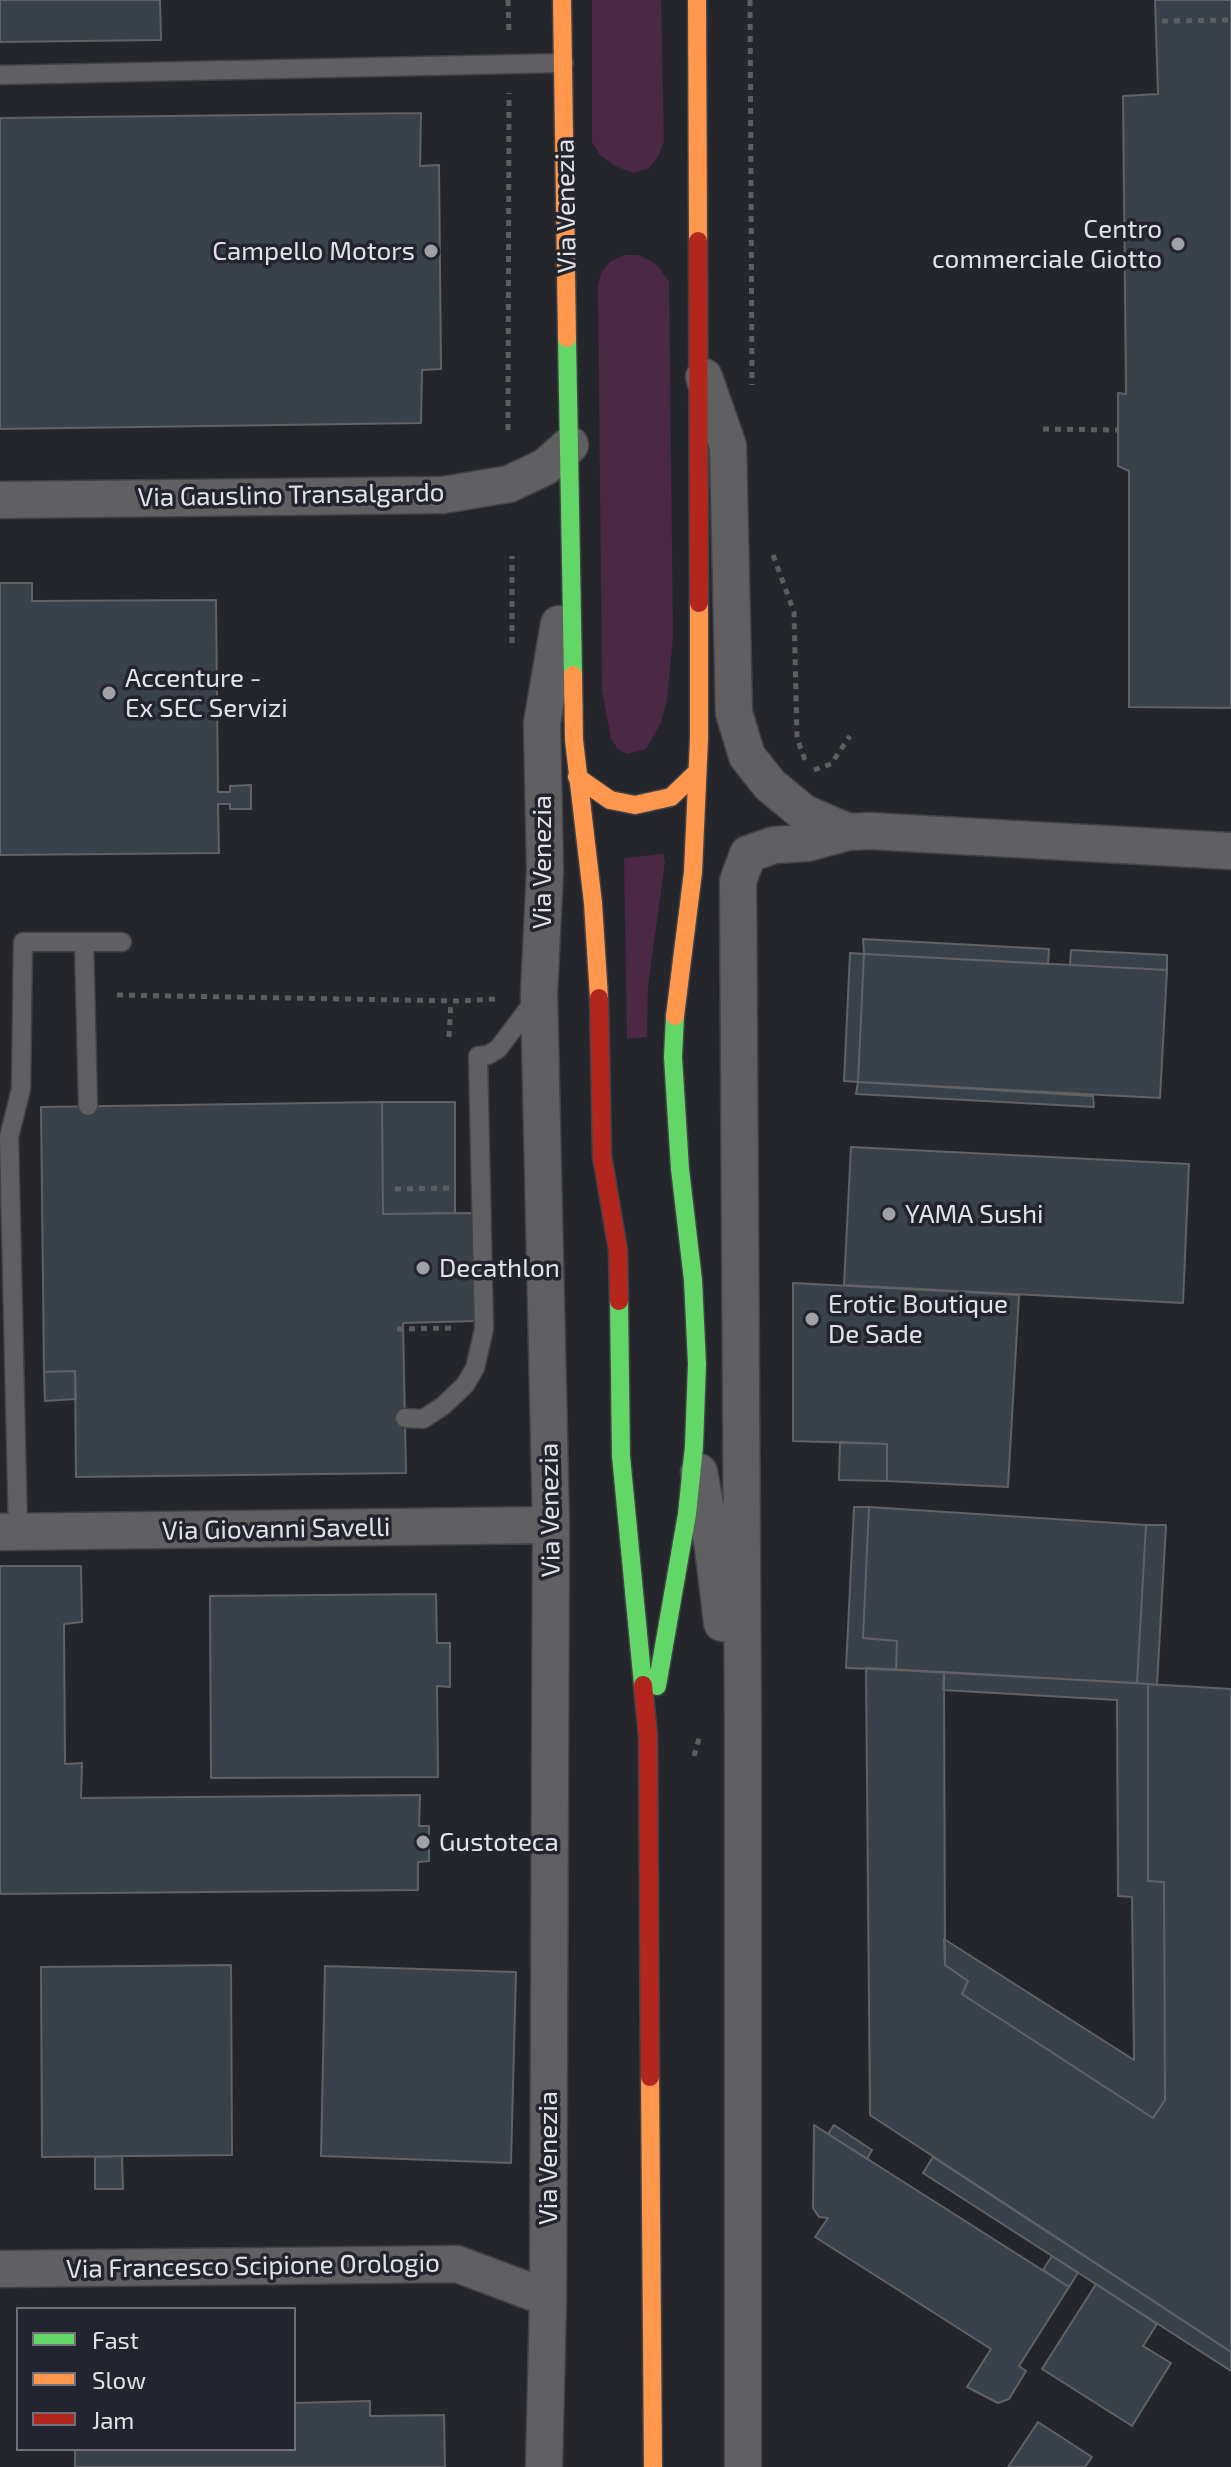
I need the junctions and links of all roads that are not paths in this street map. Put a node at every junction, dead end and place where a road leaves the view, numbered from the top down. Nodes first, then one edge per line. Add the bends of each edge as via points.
1 (562, 0) edge
2 (697, 0) edge
3 (564, 63) junction
4 (0, 75) edge
5 (700, 365) junction
6 (570, 445) junction
7 (0, 500) edge
8 (571, 555) junction
9 (697, 772) junction
10 (577, 777) junction
11 (858, 832) junction
12 (1231, 851) edge
13 (748, 854) junction
14 (693, 872) junction
15 (122, 942) dead end
16 (84, 943) junction
17 (539, 994) junction
18 (88, 1106) dead end
19 (405, 1418) dead end
20 (694, 1446) junction
21 (551, 1525) junction
22 (9, 1532) edge
23 (742, 1673) junction
24 (648, 1736) junction
25 (0, 2269) edge
26 (548, 2298) junction
27 (544, 2467) edge
28 (653, 2467) edge
29 (743, 2467) edge

1 - 3 main road, Via Venezia
2 - 5 main road, Via Venezia
3 - 4 lane
3 - 6 main road, Via Venezia
5 - 9 main road, Via Venezia
5 - 11 street, Via Venezia via 728,446 734,713 747,756 770,785 804,813
6 - 7 street, Via Gauslino Transalgardo via 545,467 509,484 443,495
6 - 8 main road, Via Venezia
8 - 10 main road, Via Venezia
8 - 17 street, Via Venezia via 542,723 545,870
9 - 10 main road, Via Venezia via 671,797 635,805 610,800
9 - 14 main road, Via Venezia
10 - 24 main road, Via Venezia via 593,903 602,1156 618,1250 621,1456
11 - 12 street
11 - 13 street
13 - 14 street
13 - 23 street, Via Venezia via 738,881
14 - 20 main road, Via Venezia via 673,1057 693,1280
15 - 16 lane
16 - 18 lane
16 - 22 lane via 23,942 21,1089 9,1137
17 - 19 lane via 498,1049 478,1056 484,1329 475,1368 443,1406 423,1419
17 - 21 street, Via Venezia
20 - 23 street, Via Venezia via 721,1618
20 - 24 main road, Via Venezia via 677,1579
21 - 22 street, Via Giovanni Savelli
21 - 26 street, Via Venezia
23 - 29 street, Via Venezia
24 - 28 main road, Via Venezia
25 - 26 street, Via Francesco Scipione Orologio via 457,2264
26 - 27 street, Via Venezia

